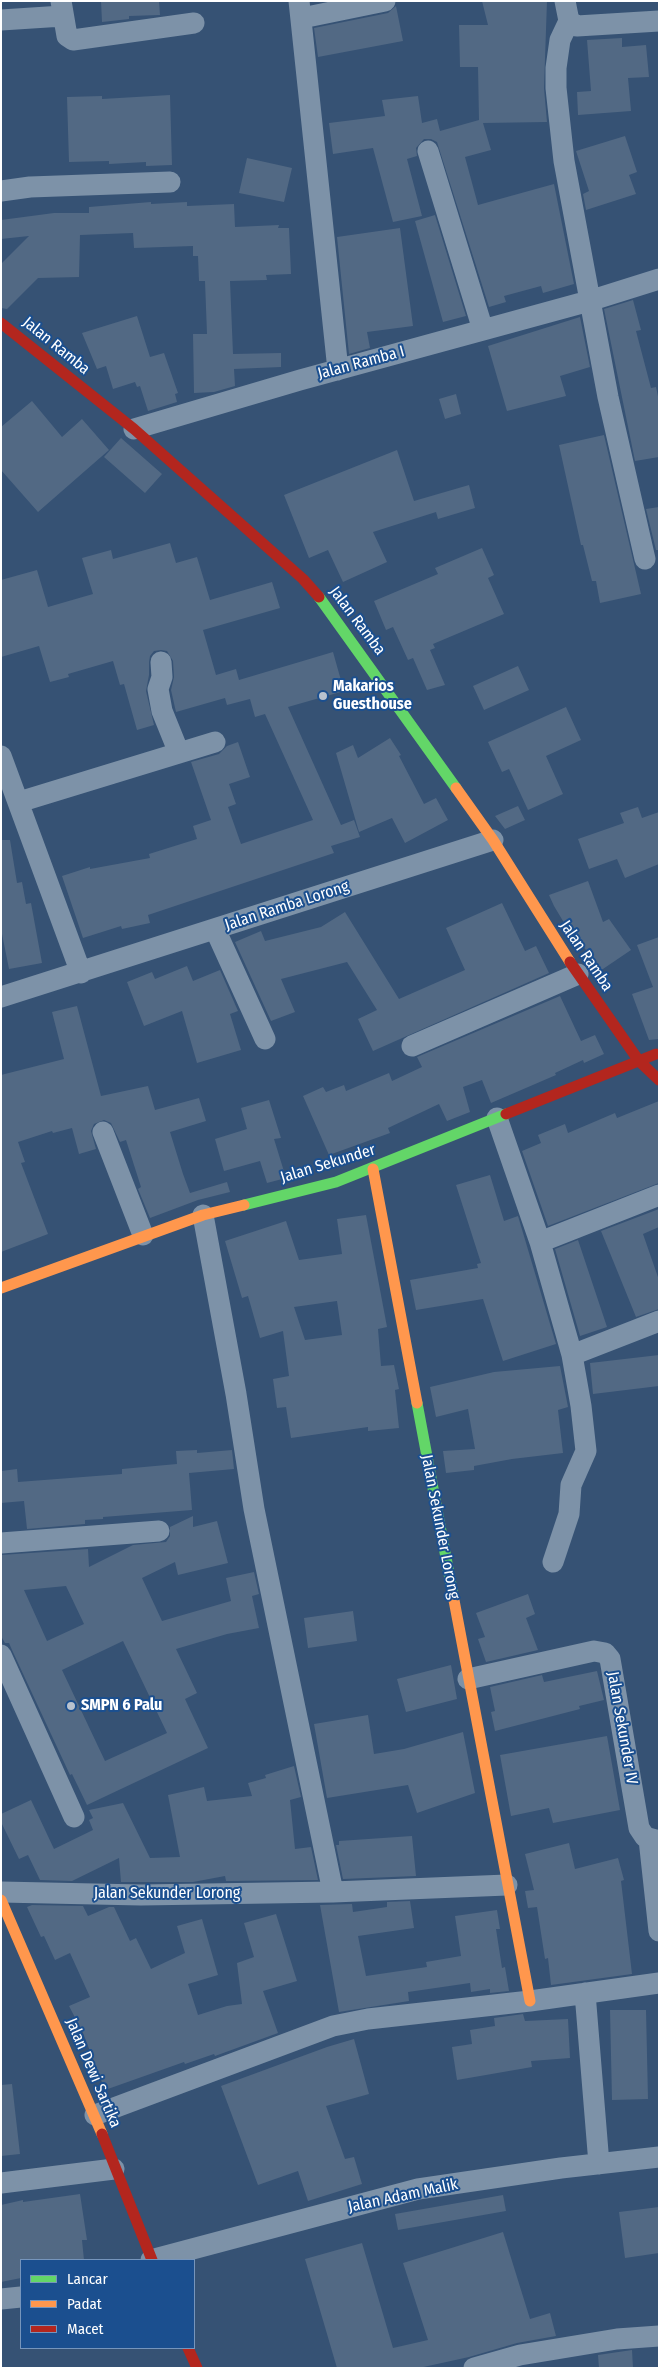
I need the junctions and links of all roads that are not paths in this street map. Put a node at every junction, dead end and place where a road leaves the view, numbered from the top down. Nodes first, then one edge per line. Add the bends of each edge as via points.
1 (384, 1) edge
2 (62, 8) edge
3 (300, 10) edge
4 (567, 11) edge
5 (1, 20) edge
6 (659, 21) edge
7 (194, 23) dead end
8 (428, 151) dead end
9 (170, 182) dead end
10 (1, 191) edge
11 (659, 279) edge
12 (590, 301) junction
13 (1, 323) edge
14 (483, 330) junction
15 (338, 370) junction
16 (134, 429) junction
17 (645, 559) dead end
18 (162, 662) dead end
19 (215, 742) dead end
20 (179, 753) junction
21 (1, 756) edge
22 (19, 802) junction
23 (493, 840) junction
24 (215, 929) junction
25 (81, 972) junction
26 (578, 974) junction
27 (1, 997) edge
28 (265, 1039) dead end
29 (412, 1046) dead end
30 (659, 1053) edge
31 (639, 1061) junction
32 (659, 1080) edge
33 (497, 1118) junction
34 (103, 1132) dead end
35 (373, 1169) junction
36 (659, 1195) edge
37 (203, 1215) junction
38 (143, 1235) junction
39 (540, 1242) junction
40 (1, 1288) edge
41 (659, 1321) edge
42 (572, 1355) junction
43 (159, 1531) dead end
44 (1, 1543) edge
45 (553, 1562) dead end
46 (2, 1658) edge
47 (468, 1679) junction
48 (74, 1817) dead end
49 (654, 1840) edge
50 (507, 1885) junction
51 (1, 1892) edge
52 (333, 1892) junction
53 (1, 1900) edge
54 (659, 1931) edge
55 (659, 1983) edge
56 (586, 1993) junction
57 (530, 2001) junction
58 (95, 2115) junction
59 (659, 2157) edge
60 (599, 2164) junction
61 (114, 2170) junction
62 (1, 2183) edge
63 (152, 2259) edge
64 (156, 2259) edge
65 (20, 2297) edge
66 (1, 2299) edge
67 (659, 2336) edge
68 (188, 2349) edge
69 (197, 2368) edge
70 (474, 2368) edge

1 - 3 street
2 - 5 street
2 - 7 street via 67,36 73,40
3 - 15 street
4 - 6 street via 582,27
4 - 12 street via 557,57 556,88 564,161
8 - 14 street
9 - 10 street
11 - 12 street, Jalan Ramba I
12 - 14 street, Jalan Ramba I
12 - 17 street
13 - 16 street, Jalan Ramba
14 - 15 street, Jalan Ramba I
15 - 16 street, Jalan Ramba I
16 - 23 street, Jalan Ramba via 318,595
18 - 20 street via 158,688 162,711
19 - 20 street
20 - 22 street
21 - 22 street
22 - 25 street
23 - 24 street, Jalan Ramba Lorong
23 - 26 street, Jalan Ramba
24 - 25 street, Jalan Ramba Lorong
24 - 28 street
25 - 27 street, Jalan Ramba Lorong
26 - 29 street
26 - 31 street, Jalan Ramba
30 - 31 street, Jalan Sekunder
31 - 32 street
31 - 33 street, Jalan Sekunder
33 - 35 street, Jalan Sekunder
33 - 39 street
34 - 38 street
35 - 37 street, Jalan Sekunder via 336,1182
35 - 47 street, Jalan Sekunder Lorong
36 - 39 street
37 - 38 street, Jalan Sekunder
37 - 52 street via 254,1508
38 - 40 street, Jalan Sekunder
39 - 42 street
41 - 42 street
42 - 45 street via 582,1406 586,1451 570,1485 568,1514
43 - 44 street
46 - 48 street
47 - 49 street, Jalan Sekunder IV via 594,1651 606,1653 610,1659 639,1828 642,1835
47 - 50 street, Jalan Sekunder Lorong
49 - 54 street
50 - 52 street, Jalan Sekunder Lorong
50 - 57 street, Jalan Sekunder Lorong
51 - 52 street, Jalan Sekunder Lorong via 141,1895
53 - 58 street, Jalan Dewi Sartika
55 - 56 street
56 - 57 street
56 - 60 street
57 - 58 street via 332,2026
58 - 61 street, Jalan Dewi Sartika
59 - 60 street, Jalan Adam Malik
60 - 64 street, Jalan Adam Malik via 418,2189
61 - 62 street
61 - 63 street, Jalan Dewi Sartika
65 - 66 street
67 - 70 street via 618,2339 520,2355
68 - 69 street

